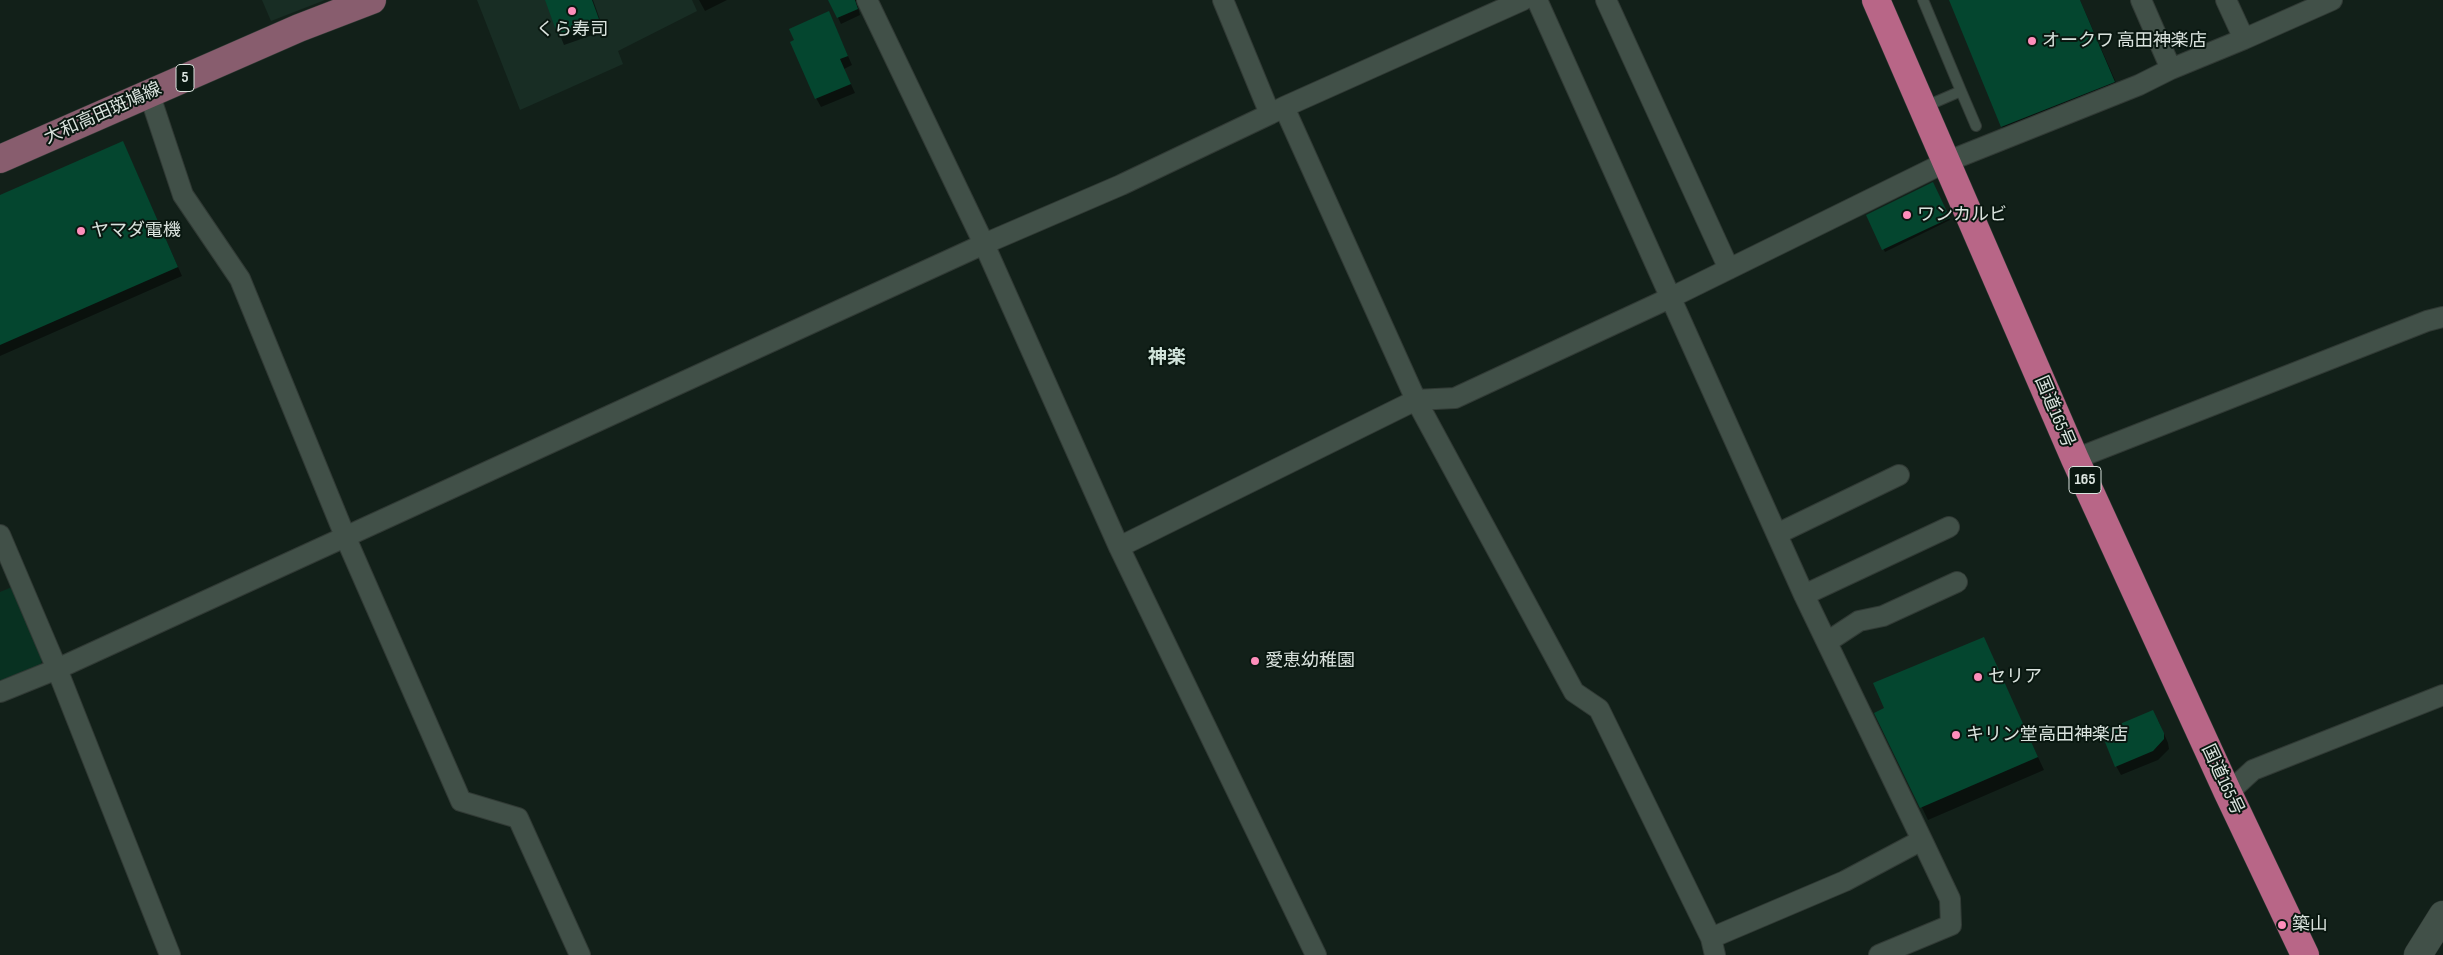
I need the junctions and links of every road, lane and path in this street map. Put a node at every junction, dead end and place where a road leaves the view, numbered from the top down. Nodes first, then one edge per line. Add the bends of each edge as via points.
1 (372, 0) edge
2 (867, 0) edge
3 (1223, 0) edge
4 (1523, 0) edge
5 (1537, 0) edge
6 (1606, 0) edge
7 (1876, 0) edge
8 (1923, 0) edge
9 (2141, 0) edge
10 (2226, 0) edge
11 (2332, 0) edge
12 (2244, 39) junction
13 (2171, 69) junction
14 (1961, 92) junction
15 (149, 93) junction
16 (1923, 108) junction
17 (1277, 110) junction
18 (1976, 126) dead end
19 (0, 159) edge
20 (1946, 162) junction
21 (984, 244) junction
22 (1729, 269) junction
23 (1672, 297) junction
24 (2443, 317) edge
25 (1416, 400) junction
26 (2075, 459) junction
27 (1899, 475) dead end
28 (1949, 527) dead end
29 (1777, 534) junction
30 (0, 535) edge
31 (345, 536) junction
32 (1119, 547) junction
33 (1958, 582) dead end
34 (1804, 595) junction
35 (1827, 642) junction
36 (57, 669) junction
37 (0, 692) edge
38 (2443, 695) edge
39 (2228, 793) junction
40 (1922, 840) junction
41 (2443, 915) edge
42 (1713, 947) edge
43 (170, 955) edge
44 (580, 955) edge
45 (1316, 955) edge
46 (1879, 955) edge
47 (2305, 955) edge
48 (2418, 955) edge

1 - 15 main road, 大和高田斑鳩線 / 5
2 - 21 street
3 - 17 street
4 - 17 street
5 - 23 street
6 - 22 street
7 - 16 highway, 国道165号 / 165
8 - 14 lane
9 - 13 street
10 - 12 street
11 - 12 street
12 - 13 street
13 - 20 street via 2139,85
14 - 16 lane
14 - 18 lane
15 - 19 main road, 大和高田斑鳩線 / 5
15 - 31 street via 184,196 240,279
16 - 20 highway, 国道165号 / 165
17 - 21 street via 1121,185
17 - 25 street
20 - 22 street
20 - 26 highway, 国道165号 / 165
21 - 31 street
21 - 32 street
22 - 23 street
23 - 25 street via 1455,398
23 - 29 street
24 - 26 street
25 - 32 street
25 - 42 street via 1574,692 1599,709
26 - 39 highway, 国道165号 / 165
27 - 29 street
28 - 34 street
29 - 34 street
30 - 36 street
31 - 36 street
31 - 44 street via 461,801 518,818
32 - 45 street
33 - 35 street via 1882,616 1860,622
34 - 35 street
35 - 40 street
36 - 37 street
36 - 43 street
38 - 39 street via 2253,770
39 - 47 highway, 国道165号 / 165
40 - 42 street
40 - 46 street via 1950,899 1952,925
41 - 48 main road

